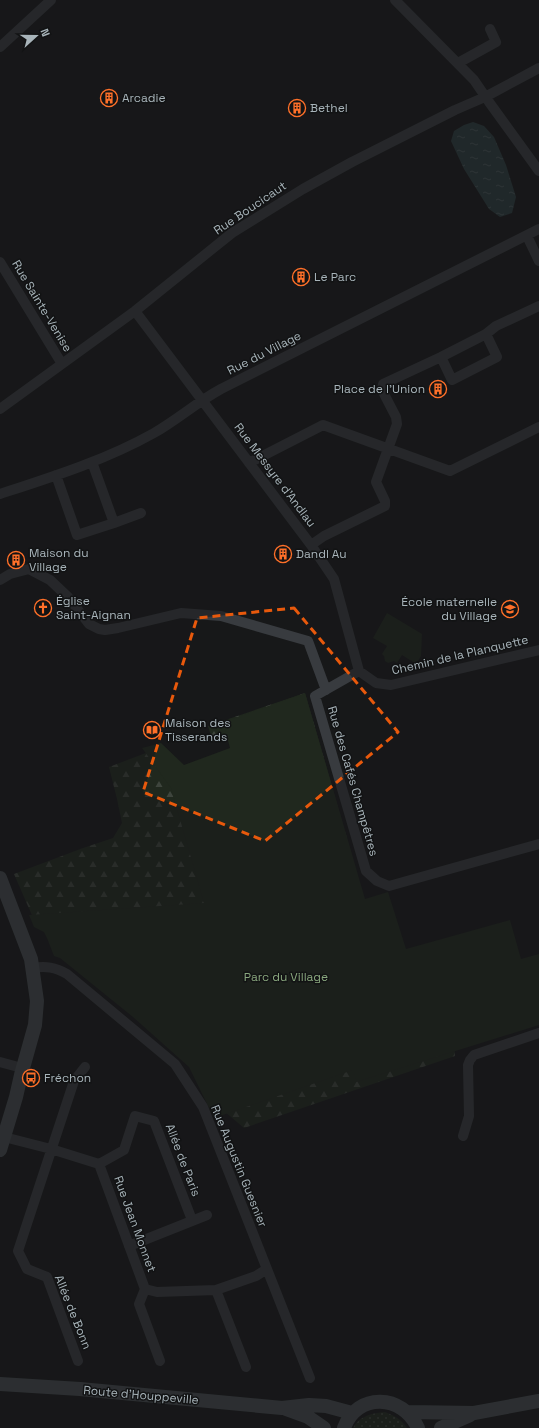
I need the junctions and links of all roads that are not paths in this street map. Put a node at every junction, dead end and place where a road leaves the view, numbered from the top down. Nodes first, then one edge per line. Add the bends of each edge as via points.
1 (51, 0) edge
2 (395, 0) edge
3 (490, 29) dead end
4 (0, 47) edge
5 (458, 63) junction
6 (539, 68) edge
7 (485, 97) junction
8 (539, 171) edge
9 (539, 229) edge
10 (527, 236) junction
11 (539, 261) edge
12 (0, 262) edge
13 (539, 306) edge
14 (135, 311) junction
15 (486, 334) junction
16 (441, 357) junction
17 (62, 364) junction
18 (202, 399) junction
19 (0, 409) edge
20 (539, 427) edge
21 (387, 448) junction
22 (92, 462) junction
23 (249, 463) junction
24 (56, 475) junction
25 (0, 494) edge
26 (141, 513) dead end
27 (114, 523) junction
28 (311, 545) junction
29 (0, 580) edge
30 (539, 650) edge
31 (359, 671) junction
32 (326, 690) junction
33 (539, 844) edge
34 (0, 878) edge
35 (32, 968) junction
36 (539, 1033) edge
37 (0, 1062) edge
38 (85, 1067) dead end
39 (22, 1068) junction
40 (464, 1136) dead end
41 (2, 1143) edge
42 (51, 1149) junction
43 (99, 1164) junction
44 (207, 1215) dead end
45 (192, 1220) junction
46 (129, 1246) junction
47 (267, 1269) junction
48 (145, 1289) junction
49 (216, 1290) junction
50 (78, 1361) dead end
51 (160, 1361) dead end
52 (246, 1367) dead end
53 (310, 1378) dead end
54 (0, 1384) edge
55 (539, 1401) edge
56 (282, 1408) junction
57 (408, 1412) junction
58 (352, 1413) junction
59 (474, 1413) junction
60 (324, 1428) edge
61 (344, 1428) edge
62 (418, 1428) edge
63 (442, 1428) edge

1 - 4 street
2 - 5 street
3 - 5 street via 496,42
5 - 7 street
6 - 7 street, Rue Boucicaut
7 - 8 street
7 - 14 street, Rue Boucicaut via 406,134 292,195 232,233
9 - 10 street, Rue du Village
10 - 11 street
10 - 18 street, Rue du Village
12 - 17 street, Rue Sainte-Venise
13 - 15 street via 496,326
14 - 17 street, Rue Boucicaut
14 - 18 street, Rue Messyre d'Andlau
15 - 16 street
15 - 16 street via 497,357 452,380
16 - 21 street via 383,384 382,390 397,424
17 - 19 street, Rue Boucicaut
18 - 22 street, Rue du Village via 155,432
18 - 23 street, Rue Messyre d'Andlau
20 - 21 street via 450,471
21 - 23 street via 323,425
21 - 28 street via 376,482 385,506
22 - 24 street, Rue du Village
22 - 27 street
23 - 28 street, Rue Messyre d'Andlau
24 - 25 street, Rue du Village
24 - 27 street via 77,535
26 - 27 street
28 - 31 street, Rue Messyre d'Andlau via 334,579
29 - 32 street via 10,574 29,569 50,580 68,597 89,624 99,629 118,628 181,613 222,616 308,641
30 - 31 street, Chemin de la Planquette via 391,685 376,683
31 - 32 street
32 - 33 street, Rue des Cafés Champêtres via 315,696 366,871 377,881 390,886
34 - 35 street
35 - 39 street via 37,1001 36,1015
35 - 47 street, Rue Augustin Guesnier via 56,968 66,974 174,1064 202,1107
36 - 40 street via 474,1055 470,1060 470,1116
37 - 39 street
38 - 42 street, Allée de Bonn via 74,1080
39 - 41 street
41 - 42 street
42 - 43 street
42 - 50 street, Allée de Bonn via 18,1252 27,1269 47,1277
43 - 45 street, Allée de Paris via 124,1150 135,1116 154,1121
43 - 46 street, Rue Jean Monnet
44 - 45 street
45 - 46 street
46 - 48 street, Rue Jean Monnet
47 - 49 street, Rue Jean Monnet via 256,1276
47 - 53 street, Rue Augustin Guesnier
48 - 49 street, Rue Jean Monnet via 157,1292
48 - 51 street via 139,1304
49 - 52 street
54 - 56 street, Route d'Houppeville
55 - 59 street
56 - 58 street, Route d'Houppeville via 326,1406
56 - 60 street, Route d'Houppeville via 308,1417
57 - 58 street via 388,1402 375,1402 366,1404
57 - 59 street
57 - 62 street
58 - 61 street
59 - 63 street

